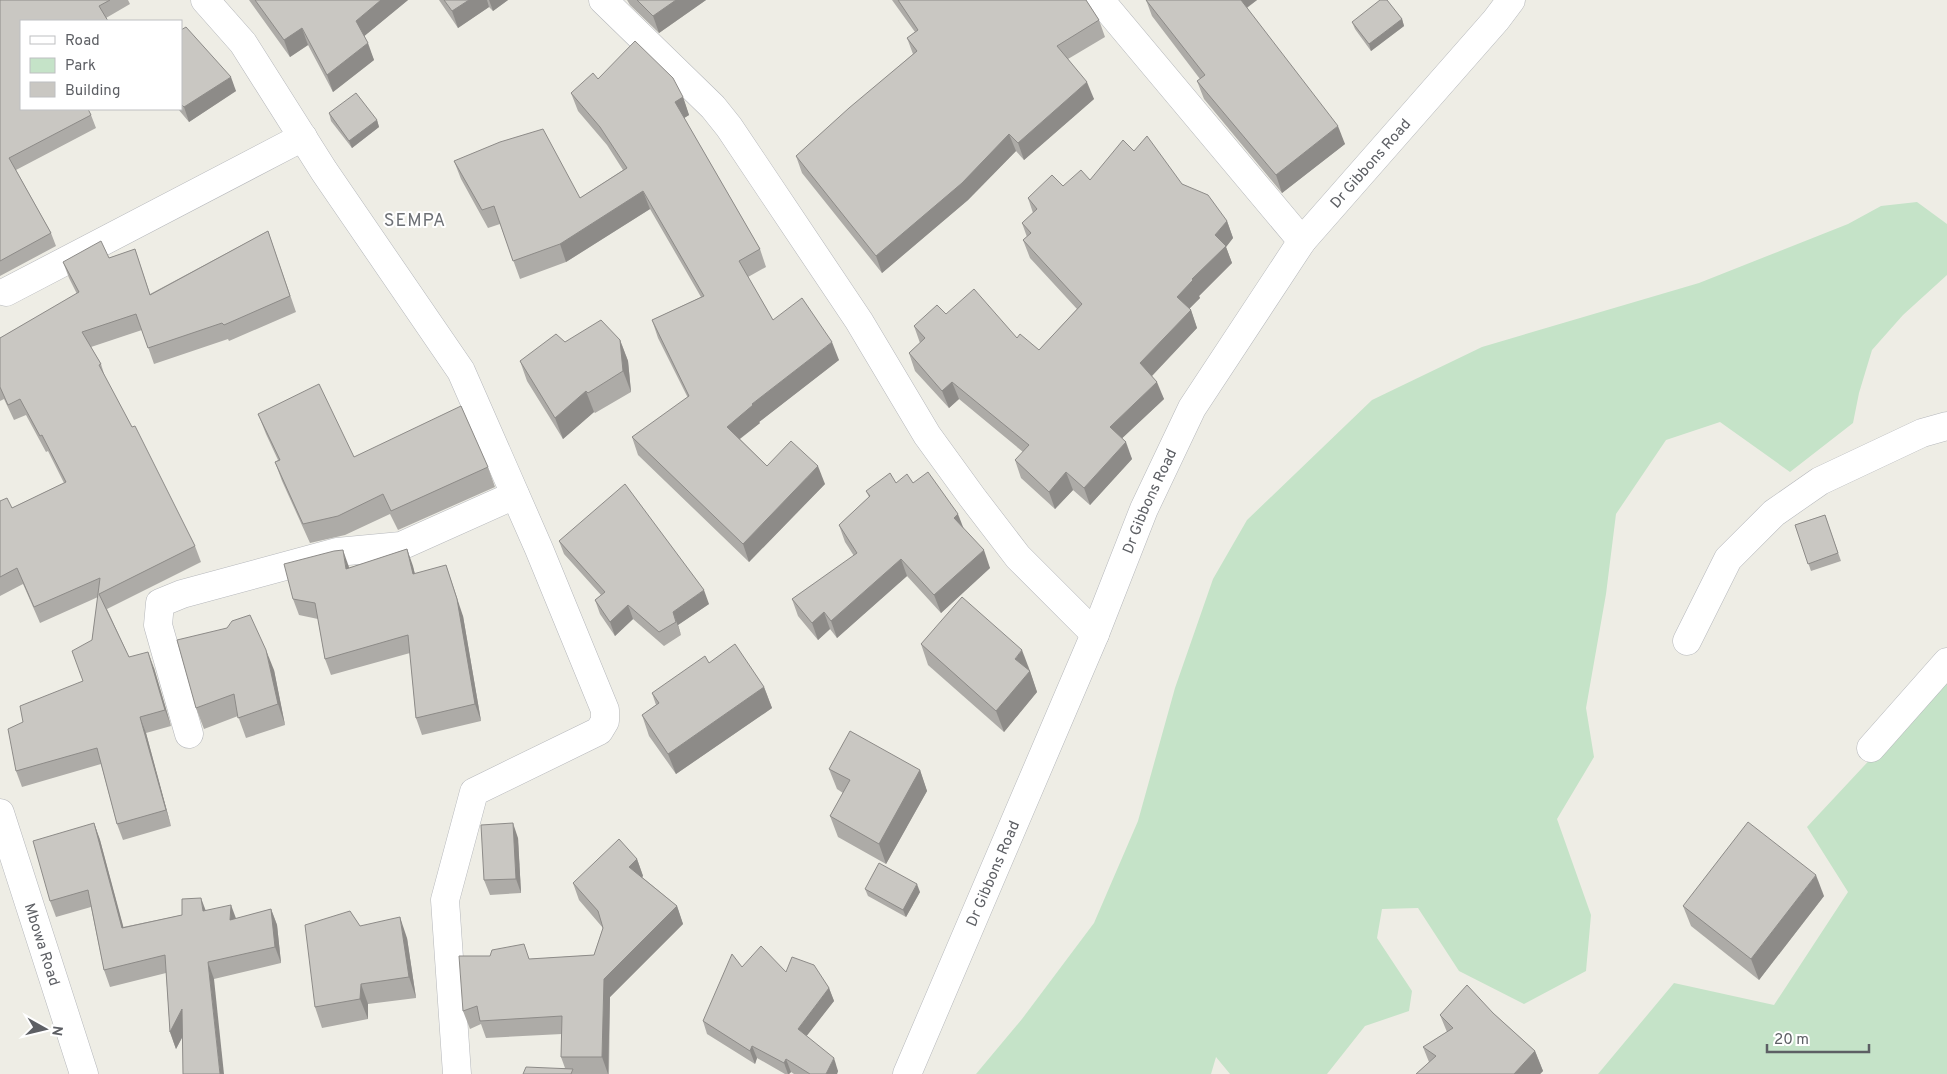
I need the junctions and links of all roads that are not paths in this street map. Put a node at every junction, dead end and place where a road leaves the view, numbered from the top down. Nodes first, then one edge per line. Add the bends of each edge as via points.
1 (205, 0) edge
2 (602, 0) edge
3 (1100, 0) edge
4 (1512, 0) edge
5 (303, 137) junction
6 (1302, 241) junction
7 (6, 292) dead end
8 (1947, 426) edge
9 (515, 495) junction
10 (1095, 634) junction
11 (1687, 641) dead end
12 (1947, 662) edge
13 (189, 734) dead end
14 (1870, 748) dead end
15 (0, 813) edge
16 (84, 1074) edge
17 (457, 1074) edge
18 (907, 1074) edge

1 - 5 street via 243,42
2 - 10 street via 729,126 859,321 927,435 972,498 1018,557
3 - 6 street
4 - 6 street, Dr Gibbons Road
5 - 7 street
5 - 9 street via 461,371
6 - 10 street, Dr Gibbons Road via 1192,408 1144,509
8 - 11 street via 1922,433 1820,481 1774,513 1728,559
9 - 13 street via 401,546 336,552 182,594 160,603 158,625
9 - 17 street via 605,710 605,721 599,731 474,792 445,900
10 - 18 street, Dr Gibbons Road
12 - 14 street
15 - 16 street, Mbowa Road

